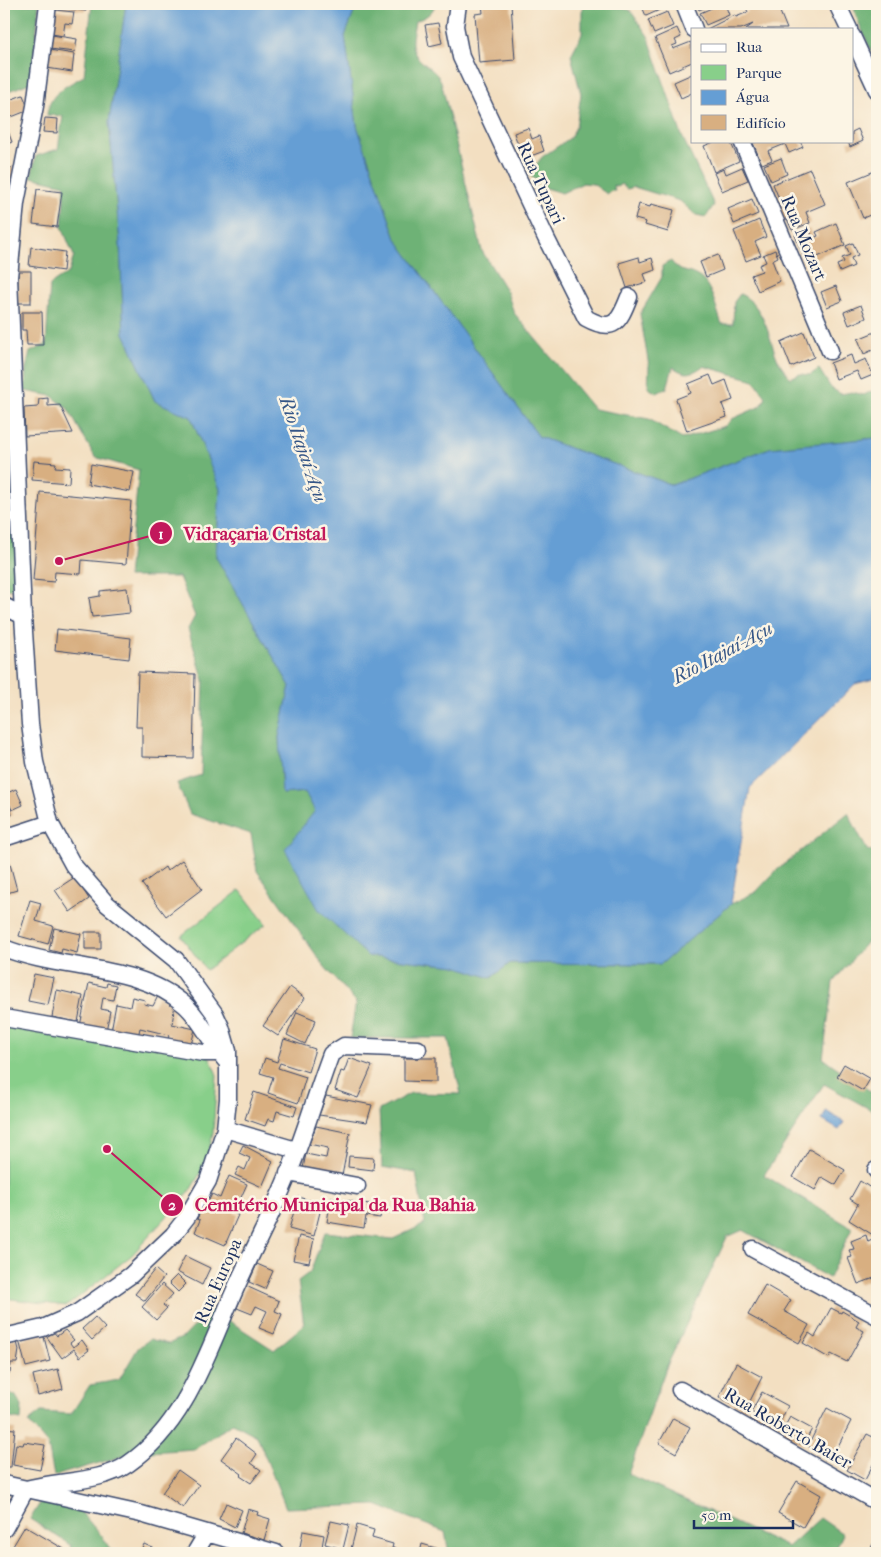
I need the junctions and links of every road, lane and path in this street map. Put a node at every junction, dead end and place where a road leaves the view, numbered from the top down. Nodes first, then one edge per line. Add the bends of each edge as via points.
1 (48, 4) edge
2 (458, 4) edge
3 (684, 4) edge
4 (837, 4) edge
5 (694, 28) edge
6 (849, 28) edge
7 (854, 40) edge
8 (877, 90) edge
9 (742, 142) edge
10 (629, 297) dead end
11 (830, 351) dead end
12 (8, 386) edge
13 (4, 606) edge
14 (23, 616) junction
15 (50, 823) junction
16 (4, 838) edge
17 (4, 948) edge
18 (4, 1018) edge
19 (418, 1049) dead end
20 (224, 1058) junction
21 (225, 1129) junction
22 (296, 1150) junction
23 (288, 1173) junction
24 (357, 1186) dead end
25 (753, 1249) dead end
26 (877, 1316) edge
27 (4, 1337) edge
28 (680, 1390) dead end
29 (4, 1484) edge
30 (26, 1488) junction
31 (877, 1502) edge
32 (4, 1529) edge
33 (207, 1533) junction
34 (195, 1553) edge
35 (276, 1553) edge

1 - 12 street via 35,106 16,203 10,268
2 - 10 street, Rua Tupari via 455,26 460,57 586,318 599,325 615,323
3 - 5 street
4 - 6 street
7 - 8 street
9 - 11 street, Rua Mozart
12 - 14 street
13 - 14 street
14 - 15 street via 32,743
15 - 16 street
15 - 20 street via 73,865 107,904 154,941 180,967 221,1027 227,1046
17 - 20 street via 61,964 143,980 164,989 186,1006
18 - 20 street
19 - 22 street, Rua Europa via 344,1046 336,1049 331,1054
20 - 21 street
21 - 22 street
21 - 27 street via 208,1181 187,1217 137,1270 77,1313 43,1328
22 - 23 street, Rua Europa
23 - 24 street
23 - 30 street, Rua Europa via 204,1363 174,1419 127,1465 99,1477 49,1482
25 - 26 street
28 - 31 street, Rua Roberto Baier
29 - 30 street
30 - 32 street
30 - 33 street via 141,1514
33 - 34 street
33 - 35 street

